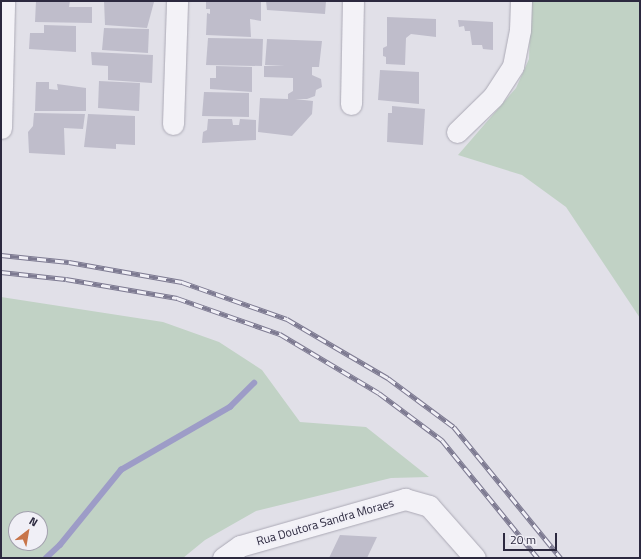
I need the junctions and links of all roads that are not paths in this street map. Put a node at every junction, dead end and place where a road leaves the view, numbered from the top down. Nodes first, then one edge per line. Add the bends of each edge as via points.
1 (4, 1) edge
2 (177, 1) edge
3 (352, 1) edge
4 (521, 1) edge
5 (351, 104) dead end
6 (173, 124) dead end
7 (1, 128) edge
8 (457, 132) dead end
9 (223, 558) edge
10 (475, 558) edge

1 - 7 street
2 - 6 street
3 - 5 street
4 - 8 street via 520,30 513,66 493,97
9 - 10 street, Rua Doutora Sandra Moraes via 240,546 405,499 429,506

